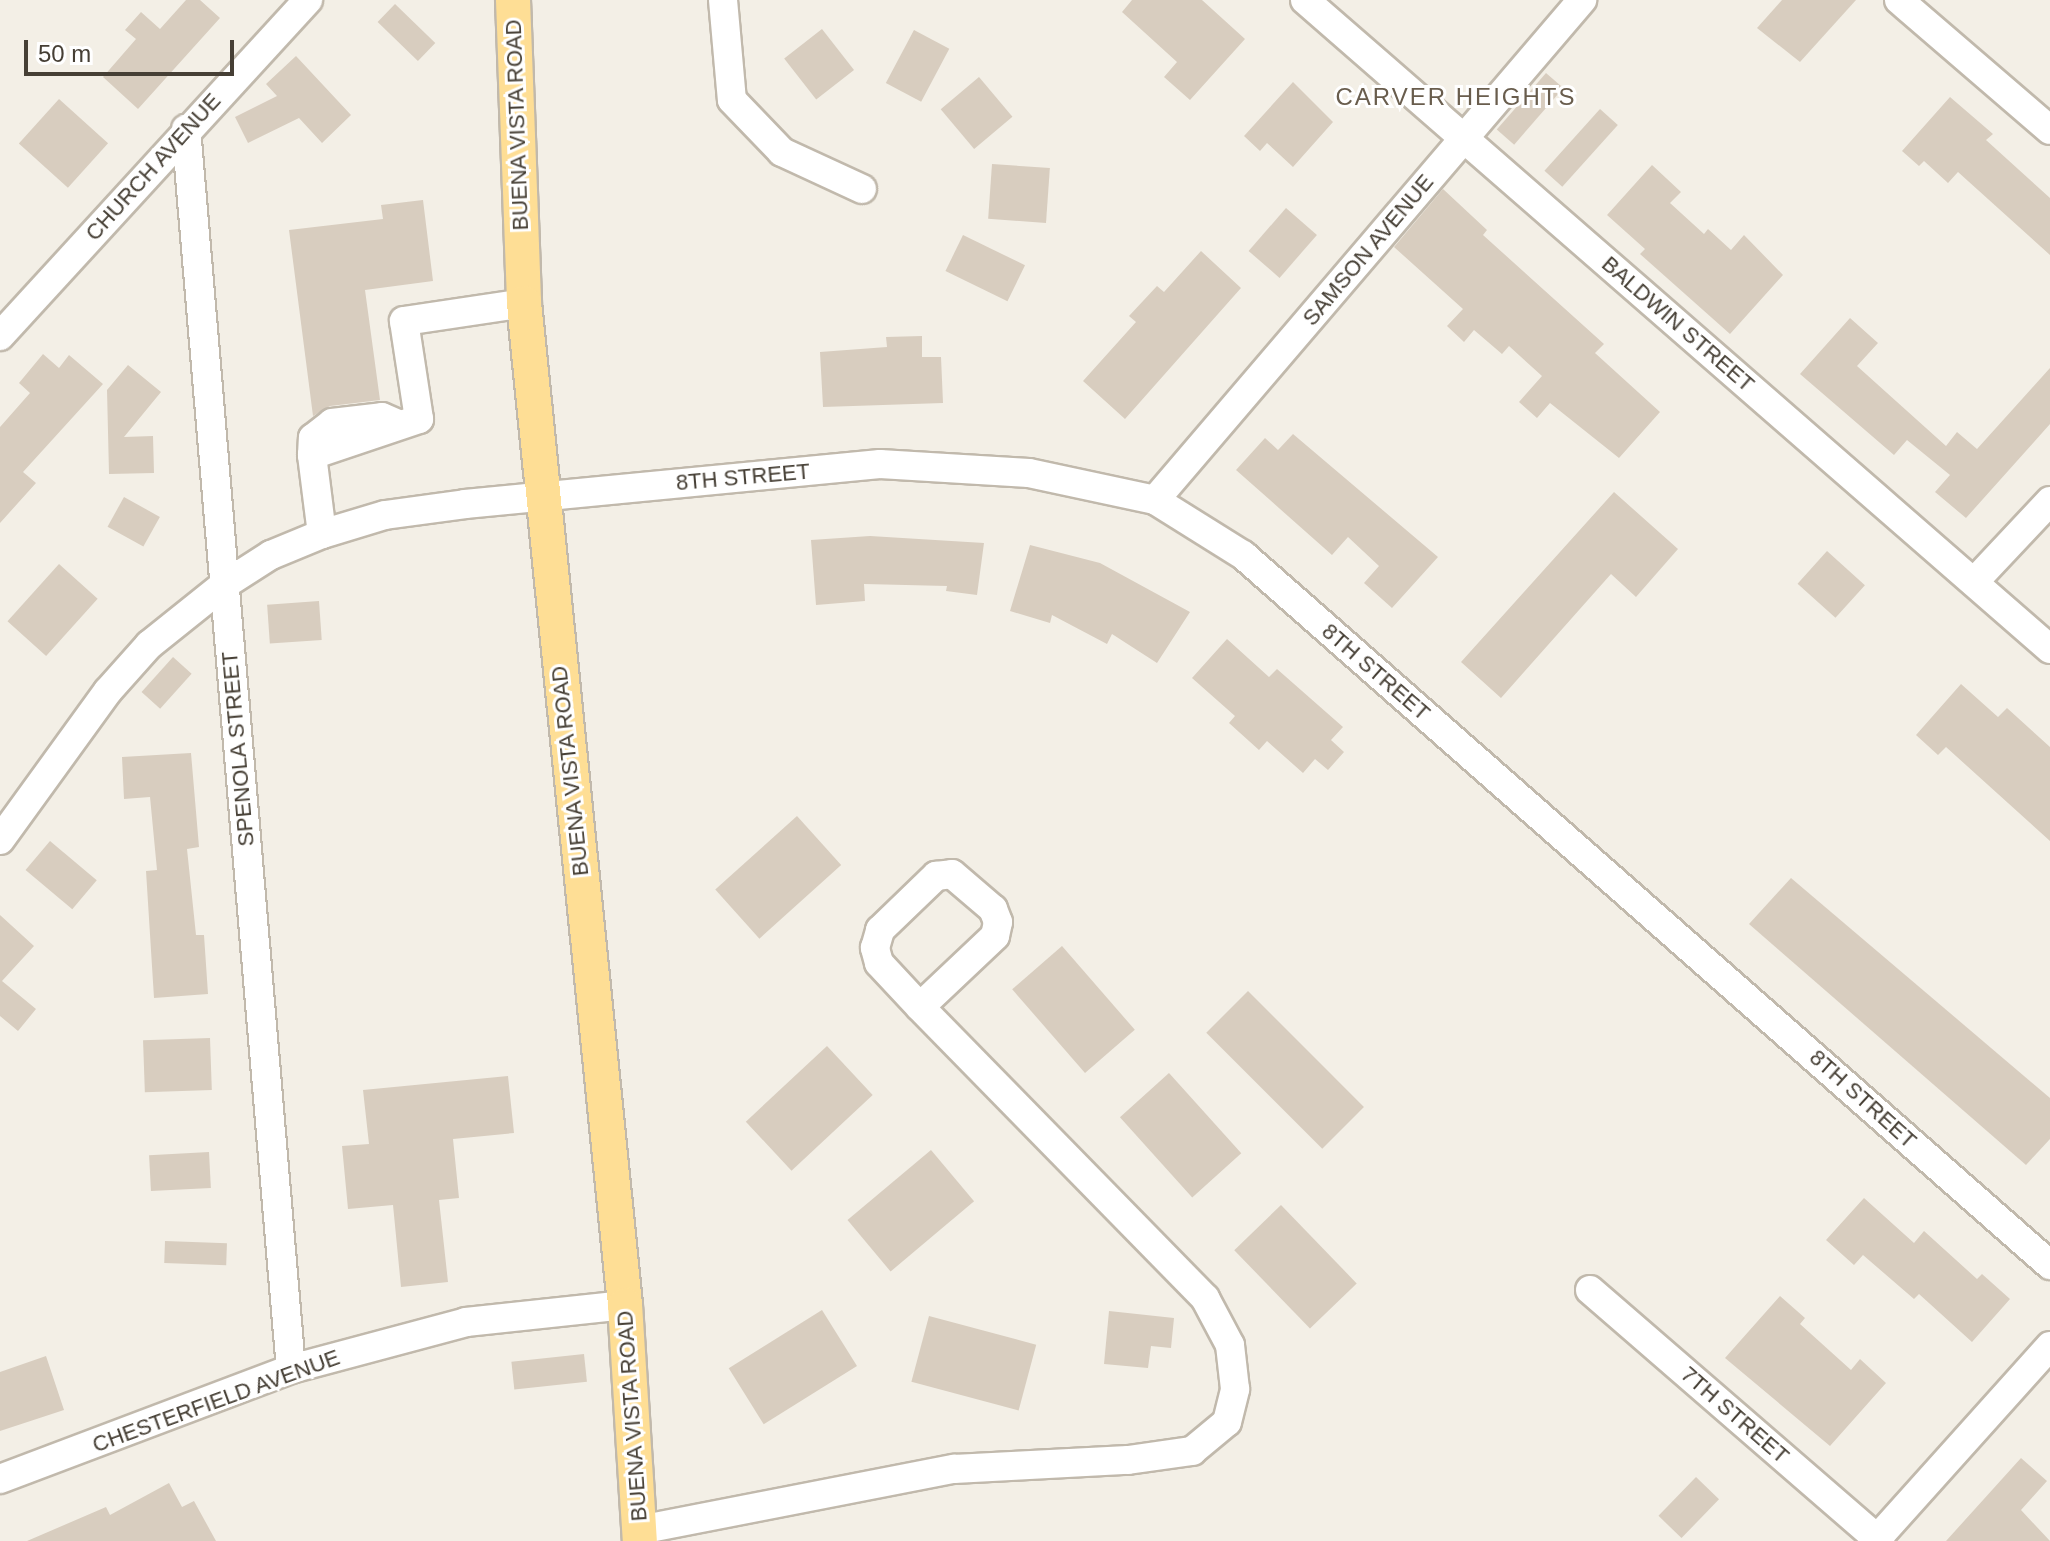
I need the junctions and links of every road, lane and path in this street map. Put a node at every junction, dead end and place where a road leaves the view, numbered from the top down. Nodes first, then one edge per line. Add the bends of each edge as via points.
1 (308, 0) edge
2 (513, 0) edge
3 (723, 0) edge
4 (1305, 0) edge
5 (1582, 0) edge
6 (1899, 0) edge
7 (186, 129) junction
8 (2050, 130) edge
9 (1463, 137) junction
10 (862, 189) dead end
11 (524, 303) junction
12 (0, 336) edge
13 (542, 498) junction
14 (1155, 500) junction
15 (2050, 501) edge
16 (322, 534) junction
17 (1974, 582) junction
18 (224, 585) junction
19 (2050, 649) edge
20 (0, 840) edge
21 (920, 1007) junction
22 (2050, 1265) edge
23 (1590, 1290) dead end
24 (625, 1305) junction
25 (2050, 1346) edge
26 (291, 1369) junction
27 (0, 1479) edge
28 (640, 1535) edge
29 (1878, 1540) edge

1 - 7 street, CHURCH AVENUE
2 - 11 main road, BUENA VISTA ROAD
3 - 10 street via 732,100 782,152
4 - 9 street, BALDWIN STREET
5 - 9 street, SAMSON AVENUE
6 - 8 street
7 - 12 street, CHURCH AVENUE
7 - 18 street, SPENOLA STREET
9 - 14 street, SAMSON AVENUE
9 - 17 street, BALDWIN STREET
11 - 13 main road, BUENA VISTA ROAD
11 - 16 street via 404,321 419,419 312,455
13 - 14 street, 8TH STREET via 880,464 1029,473
13 - 16 street, 8TH STREET via 385,515
13 - 24 main road, BUENA VISTA ROAD
14 - 22 street, 8TH STREET via 1243,555
15 - 17 street
16 - 18 street, 8TH STREET via 271,555
17 - 19 street, BALDWIN STREET
18 - 20 street, 8TH STREET via 149,645 108,691
18 - 26 street, SPENOLA STREET
21 - 21 street via 879,963 875,948 880,930 936,876 952,874 993,909 998,922 995,936
21 - 28 street via 1205,1298 1230,1345 1235,1389 1227,1422 1192,1451 1128,1460 954,1469
23 - 29 street, 7TH STREET
24 - 26 street, CHESTERFIELD AVENUE via 466,1322
24 - 28 main road, BUENA VISTA ROAD
25 - 29 street
26 - 27 street, CHESTERFIELD AVENUE

